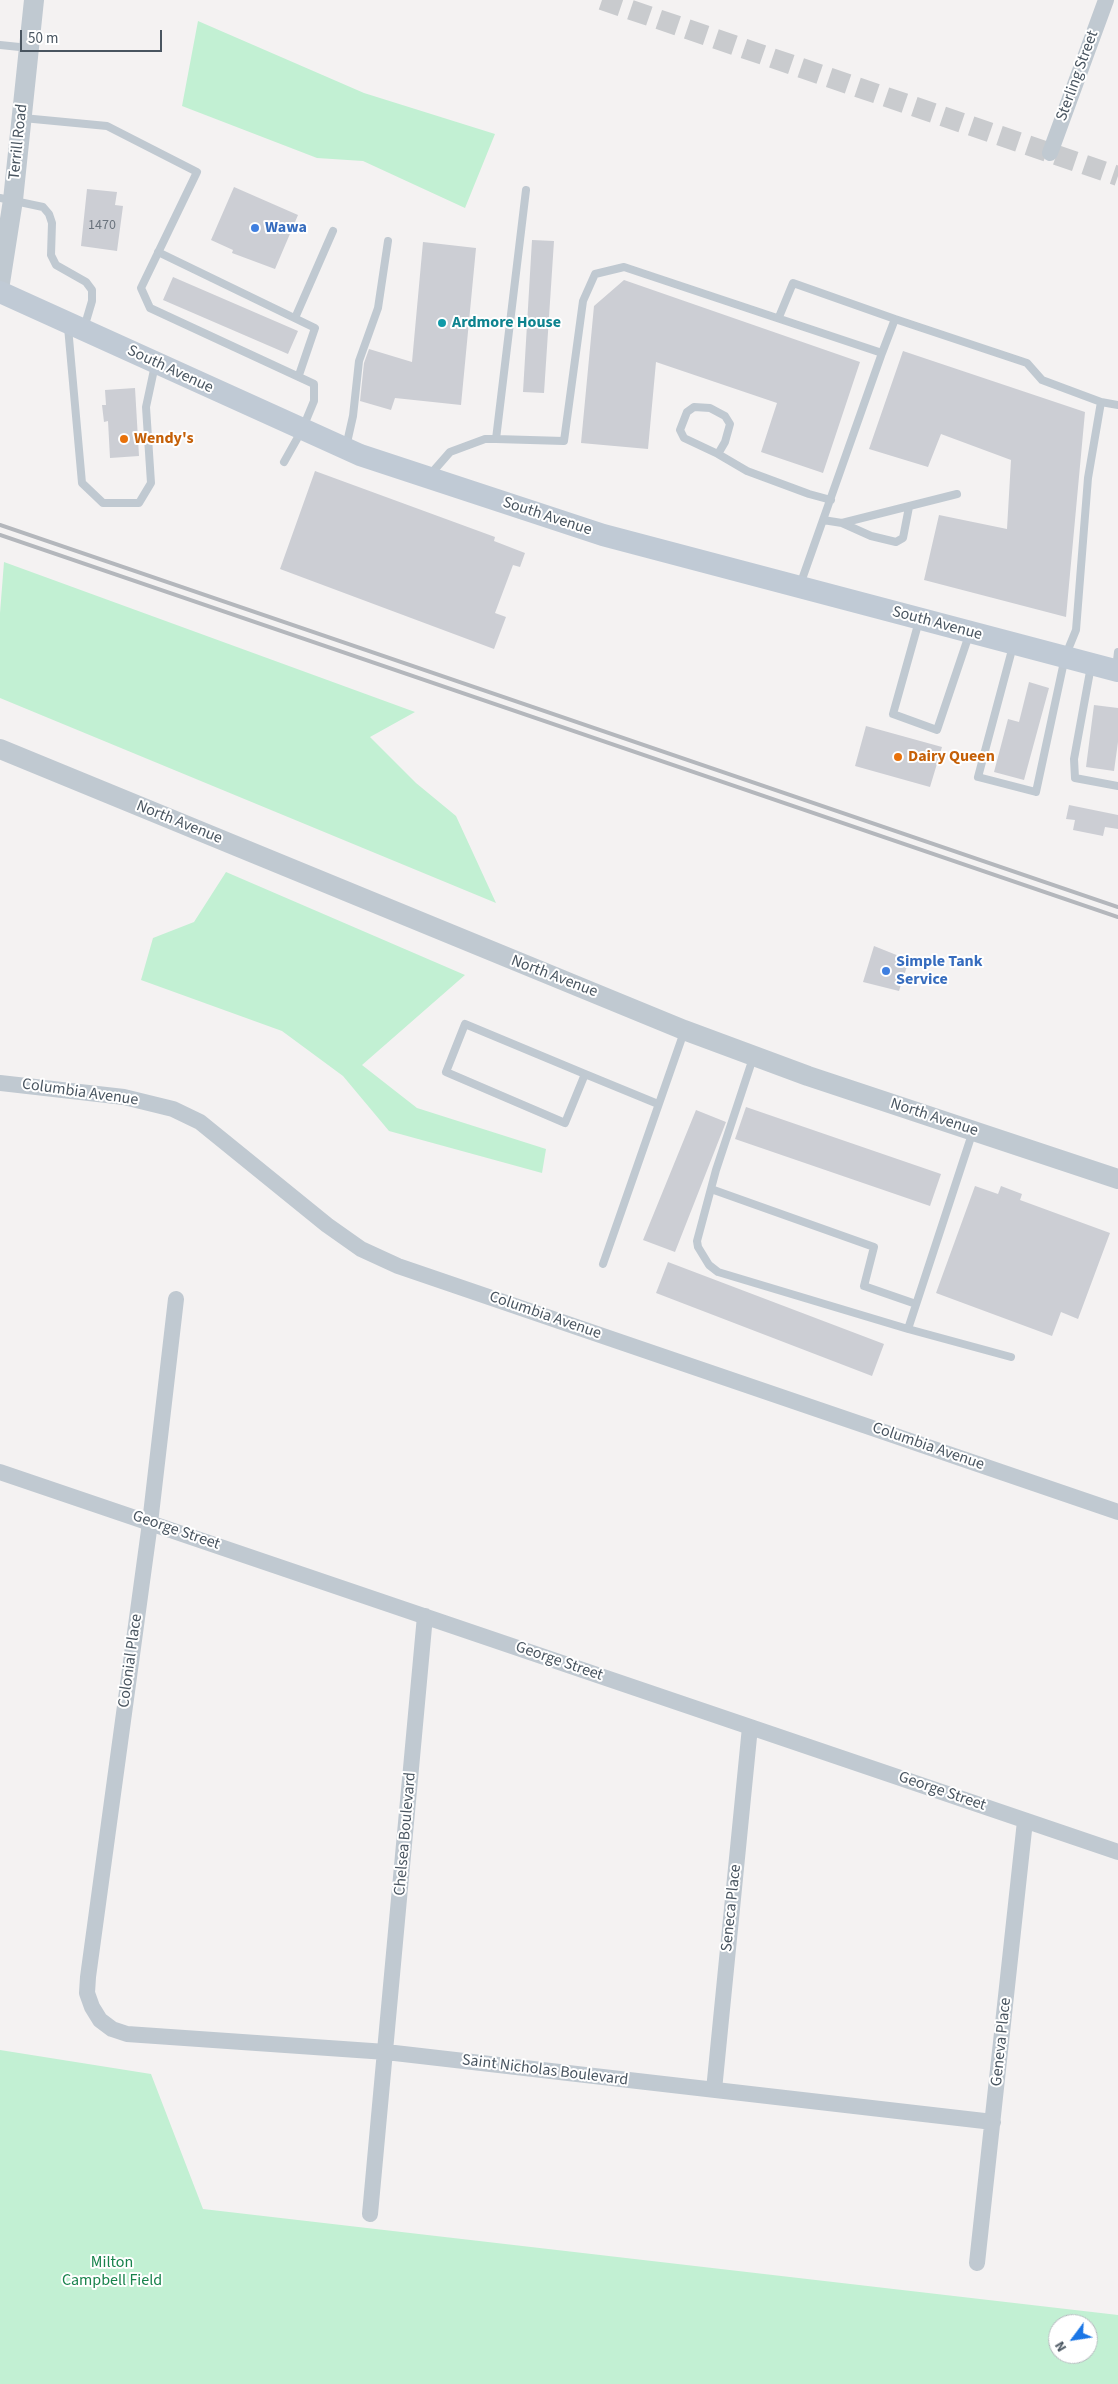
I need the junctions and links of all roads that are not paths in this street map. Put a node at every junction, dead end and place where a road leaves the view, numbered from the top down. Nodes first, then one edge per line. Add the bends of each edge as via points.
1 (34, 0) edge
2 (1106, 0) edge
3 (0, 45) edge
4 (29, 48) junction
5 (22, 118) junction
6 (1050, 152) dead end
7 (526, 190) dead end
8 (6, 199) edge
9 (333, 231) dead end
10 (388, 241) dead end
11 (158, 252) junction
12 (0, 283) edge
13 (0, 292) edge
14 (295, 318) junction
15 (779, 318) junction
16 (895, 319) junction
17 (76, 326) junction
18 (882, 353) junction
19 (156, 363) junction
20 (299, 375) junction
21 (1101, 402) junction
22 (1118, 405) edge
23 (302, 430) junction
24 (496, 439) junction
25 (346, 449) junction
26 (718, 454) junction
27 (284, 462) dead end
28 (428, 478) junction
29 (957, 494) dead end
30 (831, 500) junction
31 (909, 506) junction
32 (823, 520) junction
33 (842, 523) junction
34 (799, 587) junction
35 (920, 619) junction
36 (970, 632) junction
37 (1014, 644) junction
38 (1065, 657) junction
39 (1091, 664) junction
40 (1117, 665) edge
41 (0, 749) edge
42 (1118, 786) edge
43 (684, 1030) junction
44 (754, 1056) junction
45 (585, 1074) junction
46 (0, 1082) edge
47 (658, 1104) junction
48 (973, 1131) junction
49 (1118, 1179) edge
50 (711, 1189) junction
51 (603, 1264) dead end
52 (176, 1299) dead end
53 (916, 1304) junction
54 (908, 1329) junction
55 (1011, 1357) dead end
56 (0, 1472) edge
57 (1118, 1512) edge
58 (150, 1523) junction
59 (425, 1616) junction
60 (750, 1726) junction
61 (1026, 1820) junction
62 (1118, 1852) edge
63 (100, 2020) joint
64 (386, 2052) junction
65 (714, 2090) junction
66 (993, 2122) junction
67 (370, 2214) dead end
68 (977, 2263) dead end

1 - 4 street, Terrill Road
2 - 6 street, Sterling Street
3 - 4 lane
4 - 5 street, Terrill Road
5 - 8 street, Terrill Road
5 - 11 lane via 107,126 197,172
7 - 24 lane
8 - 12 street, Terrill Road
8 - 17 lane via 43,207 52,223 52,254 56,265 86,282 92,290 92,301
9 - 14 lane
10 - 25 lane via 378,308 359,361
11 - 14 lane
11 - 20 lane via 141,288 150,308
13 - 17 main road, South Avenue
14 - 20 lane via 315,328
15 - 16 lane via 793,283
15 - 18 lane
15 - 24 lane via 624,267 595,274 583,301 564,440
16 - 18 lane
16 - 21 lane via 1027,364 1042,380
17 - 19 main road, South Avenue
17 - 19 lane via 82,483 104,503 139,503 151,482 146,407
18 - 30 lane
19 - 23 main road, South Avenue
20 - 23 lane via 314,384 314,401
21 - 22 lane
21 - 38 lane via 1088,478 1076,630
23 - 25 main road, South Avenue
23 - 27 lane
24 - 28 lane via 484,439 450,452
25 - 28 main road, South Avenue
26 - 26 lane via 730,424 725,416 710,408 694,407 687,412 680,430 684,438
26 - 30 lane via 747,471
28 - 34 main road, South Avenue via 602,535
29 - 31 lane
30 - 32 lane
31 - 33 lane
31 - 33 lane via 903,538 896,542 871,536
32 - 33 lane
32 - 34 lane
34 - 35 main road, South Avenue
35 - 36 main road, South Avenue
35 - 36 lane via 893,714 936,730
36 - 37 main road, South Avenue
37 - 38 main road, South Avenue
37 - 38 lane via 978,777 1036,792
38 - 39 main road, South Avenue
39 - 40 main road, South Avenue
39 - 42 lane via 1074,759 1075,778
41 - 43 street, North Avenue
43 - 44 street, North Avenue
43 - 47 lane
44 - 48 street, North Avenue
44 - 50 lane
45 - 45 lane via 465,1024 446,1072 566,1123
45 - 47 lane
46 - 57 street, Columbia Avenue via 124,1097 172,1109 200,1122 361,1249 398,1266
47 - 51 lane
48 - 49 street, North Avenue
48 - 53 lane
50 - 53 lane via 874,1248 864,1286
50 - 54 lane via 697,1242 709,1265 718,1272
52 - 58 street, Colonial Place
53 - 54 lane
54 - 55 lane
56 - 58 street, George Street
58 - 59 street, George Street
58 - 63 street, Colonial Place via 88,1978 89,2000
59 - 60 street, George Street
59 - 64 street, Chelsea Boulevard
60 - 61 street, George Street
60 - 65 street, Seneca Place
61 - 62 street, George Street
61 - 66 street, Geneva Place
63 - 64 street, Saint Nicholas Boulevard via 127,2034
64 - 65 street, Saint Nicholas Boulevard
64 - 67 street, Chelsea Boulevard
65 - 66 street, Saint Nicholas Boulevard
66 - 68 street, Geneva Place

